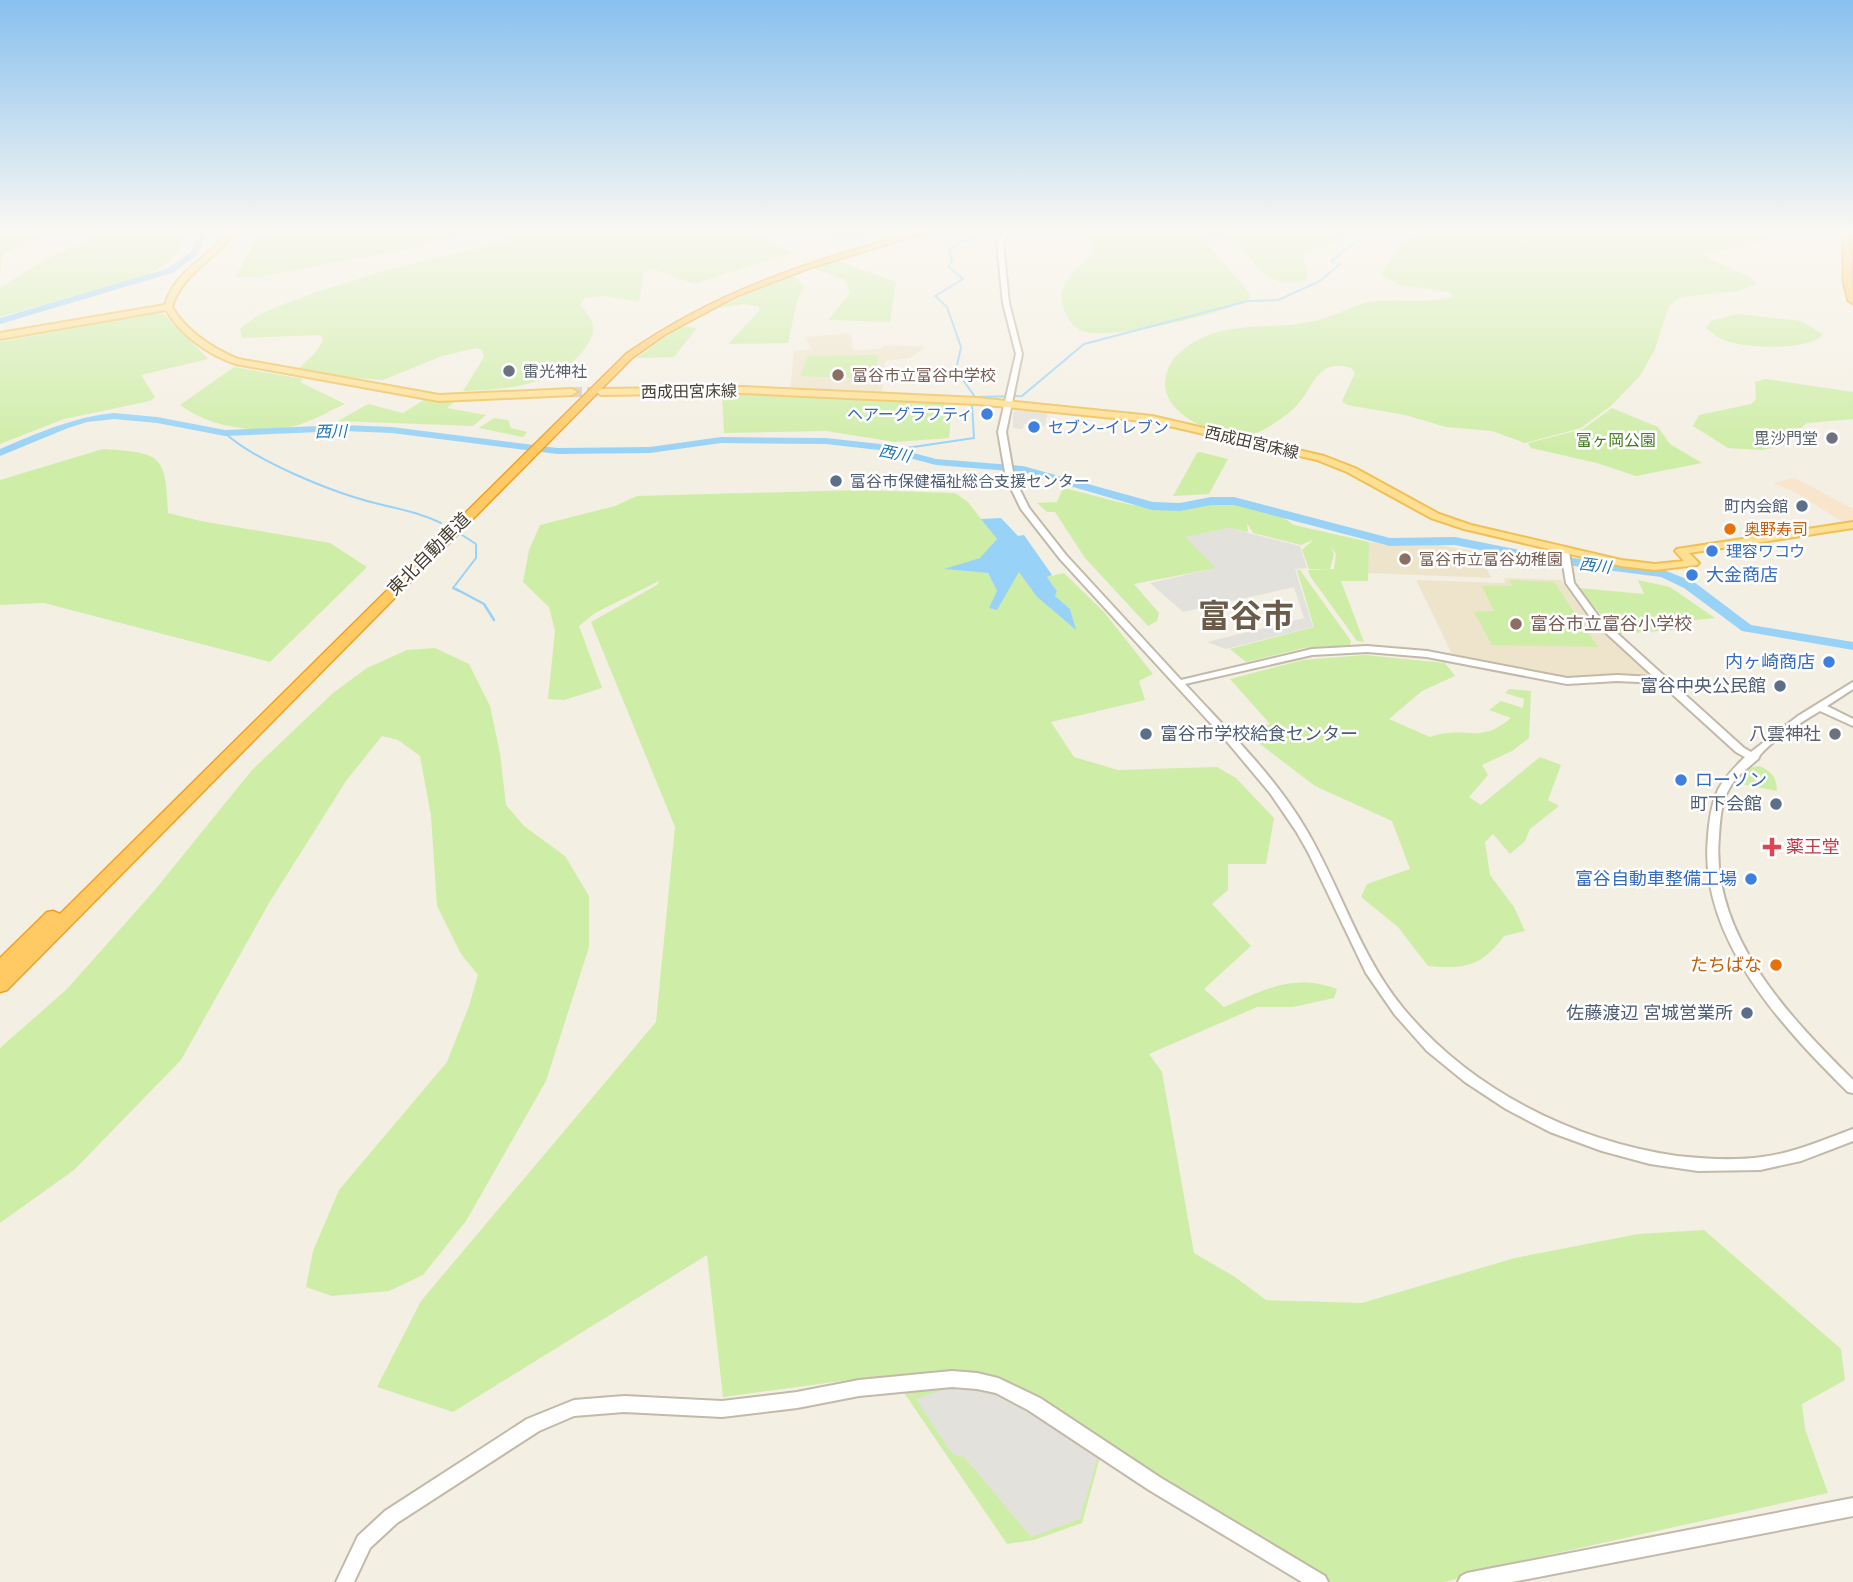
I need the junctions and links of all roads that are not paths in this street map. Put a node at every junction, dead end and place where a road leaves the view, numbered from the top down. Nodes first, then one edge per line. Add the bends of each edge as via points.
1 (702, 305) edge
2 (711, 305) edge
3 (1006, 305) edge
4 (168, 307) joint
5 (0, 336) edge
6 (572, 392) tunnel mouth
7 (601, 392) tunnel mouth
8 (1007, 399) junction
9 (529, 448) junction
10 (1853, 524) edge
11 (1565, 558) junction
12 (1662, 680) junction
13 (1179, 683) junction
14 (1853, 685) edge
15 (1820, 706) junction
16 (1853, 723) edge
17 (1753, 758) junction
18 (0, 969) edge
19 (0, 985) edge
20 (1853, 1088) edge
21 (1853, 1135) edge
22 (1853, 1507) edge
23 (345, 1582) edge
24 (1318, 1582) edge
25 (1467, 1582) edge

1 - 9 highway, 東北自動車道 via 621,355
2 - 9 highway, 東北自動車道 via 629,356
3 - 8 street via 1019,354
4 - 5 main road
4 - 6 main road via 178,322 222,356 282,371 439,398
7 - 8 main road, 西成田宮床線 via 743,390
8 - 11 main road, 西成田宮床線 via 1152,419 1296,452 1351,470 1442,518
8 - 13 street via 1002,432 1005,459 1025,509
9 - 18 highway, 東北自動車道
9 - 19 highway, 東北自動車道
10 - 11 main road, 西成田宮床線 via 1682,550 1693,564 1640,566
11 - 12 street via 1570,583 1583,605
12 - 13 street via 1567,681 1427,654 1360,649 1312,652
12 - 17 street
13 - 21 street via 1300,829 1389,1000 1423,1038 1490,1092 1589,1140 1671,1161 1710,1165 1773,1161
14 - 15 street
15 - 16 street
15 - 17 street
17 - 20 street via 1734,774 1718,803 1710,854 1719,894 1760,986
22 - 25 street
23 - 24 street via 364,1542 391,1517 533,1425 574,1408 624,1404 722,1409 952,1379 998,1387 1034,1404 1155,1484

